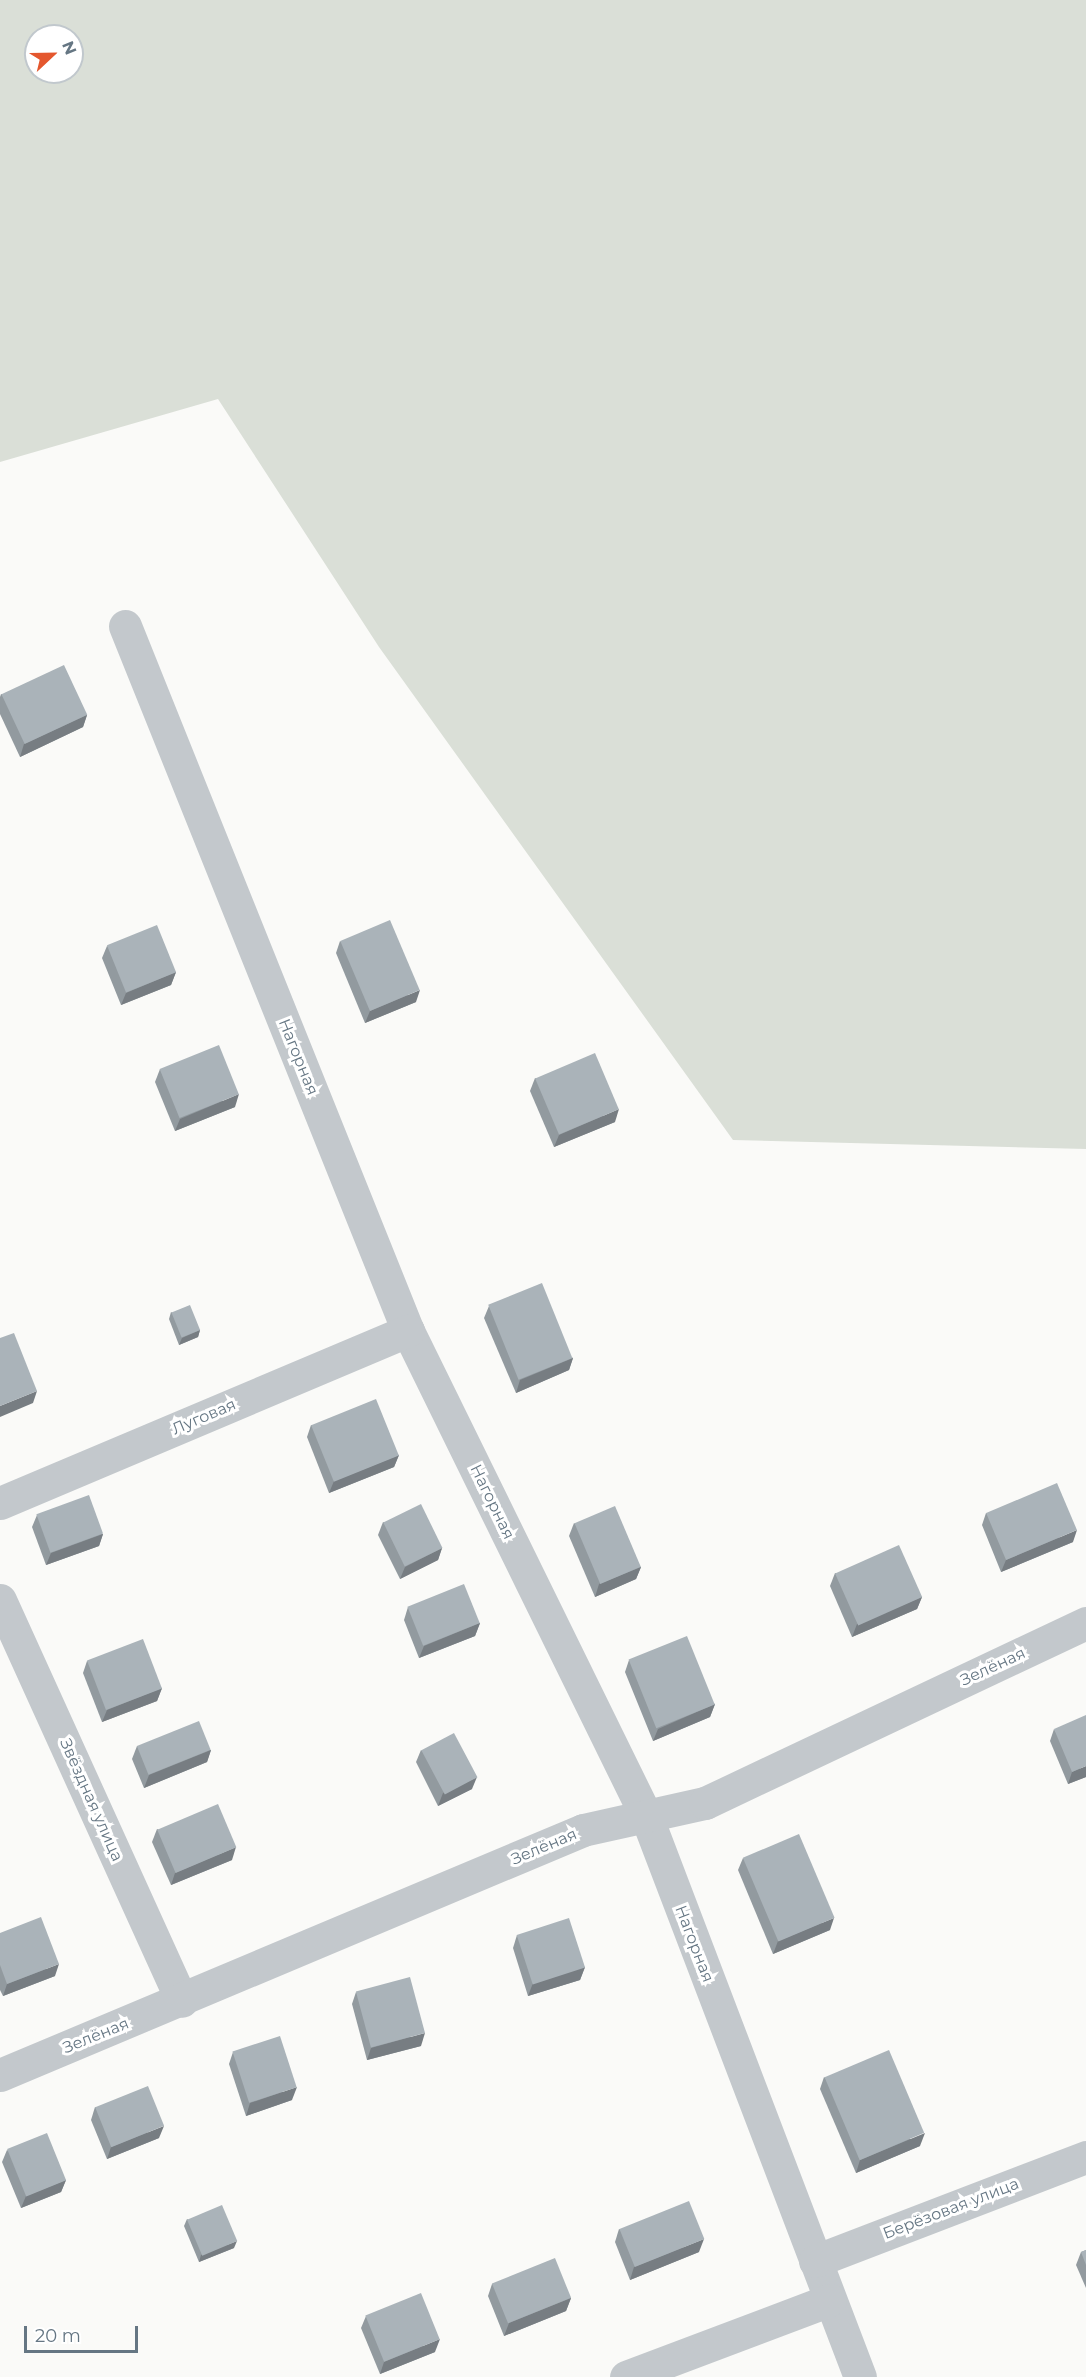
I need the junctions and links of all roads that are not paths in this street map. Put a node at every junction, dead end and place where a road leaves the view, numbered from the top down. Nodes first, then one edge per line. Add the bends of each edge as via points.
1 (125, 626) dead end
2 (408, 1331) junction
3 (0, 1503) edge
4 (0, 1600) edge
5 (1086, 1623) edge
6 (646, 1818) junction
7 (182, 2001) junction
8 (0, 2075) edge
9 (1086, 2157) edge
10 (815, 2261) junction
11 (830, 2300) junction
12 (626, 2377) edge
13 (860, 2377) edge

1 - 2 street, Нагорная
2 - 3 street, Луговая
2 - 6 street, Нагорная
4 - 7 street, Звёздная улица
5 - 6 street, Зелёная via 705,1803
6 - 7 street, Зелёная via 583,1830
6 - 10 street, Нагорная
7 - 8 street, Зелёная
9 - 10 street, Берёзовая улица
10 - 11 street, Нагорная
11 - 12 street
11 - 13 street, Нагорная

